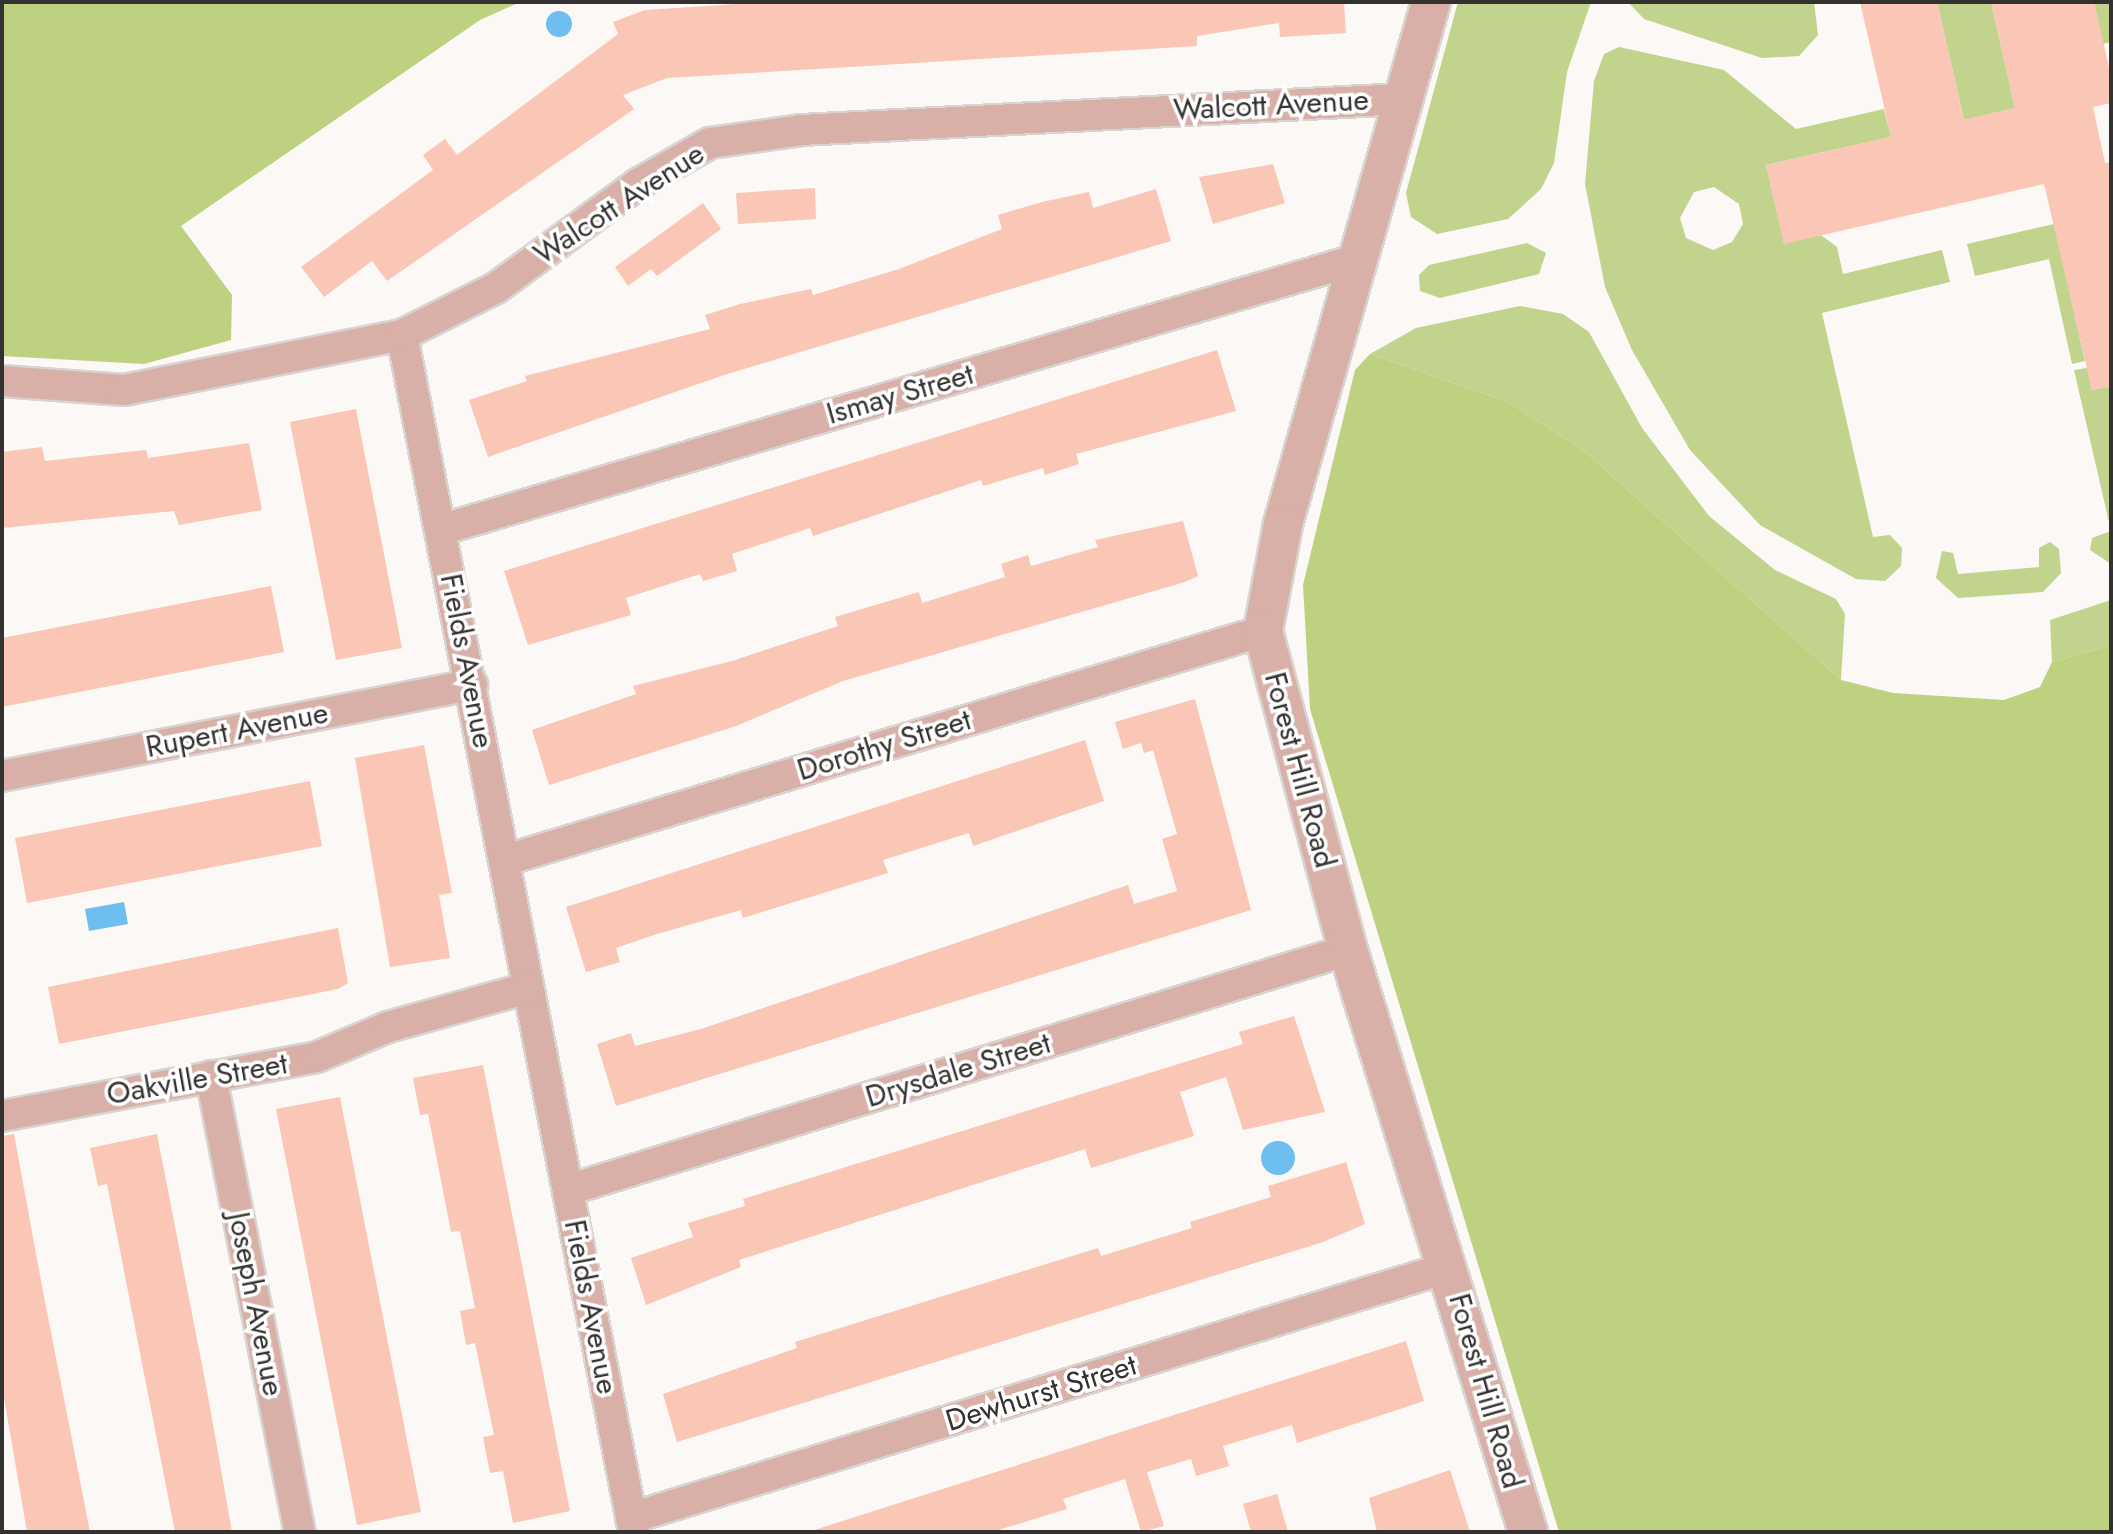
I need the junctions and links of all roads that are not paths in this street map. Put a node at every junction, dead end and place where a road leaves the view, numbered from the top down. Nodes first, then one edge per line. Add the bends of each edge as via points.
1 (1431, 2) edge
2 (1403, 99) junction
3 (1359, 259) junction
4 (402, 335) junction
5 (2, 381) edge
6 (440, 530) junction
7 (1263, 631) junction
8 (472, 685) junction
9 (2, 776) edge
10 (506, 860) junction
11 (1348, 950) junction
12 (528, 988) junction
13 (211, 1076) junction
14 (2, 1116) edge
15 (568, 1190) junction
16 (1450, 1267) junction
17 (633, 1525) edge
18 (300, 1532) edge
19 (1528, 1532) edge

1 - 2 street, Forest Hill Road
2 - 3 street, Forest Hill Road
2 - 4 street, Walcott Avenue via 801,130 710,143 638,184 496,288
3 - 6 street, Ismay Street
3 - 7 street, Forest Hill Road via 1283,524
4 - 5 street, Walcott Avenue via 124,390
4 - 6 street, Fields Avenue
6 - 8 street, Fields Avenue
7 - 10 street, Dorothy Street
7 - 11 street, Forest Hill Road
8 - 9 street, Rupert Avenue
8 - 10 street, Fields Avenue
10 - 12 street, Fields Avenue
11 - 15 street, Drysdale Street
11 - 16 street, Forest Hill Road
12 - 13 street, Oakville Street via 388,1027 317,1057
12 - 15 street, Fields Avenue
13 - 14 street, Oakville Street
13 - 18 street, Joseph Avenue
15 - 17 street, Fields Avenue
16 - 17 street, Dewhurst Street
16 - 19 street, Forest Hill Road

